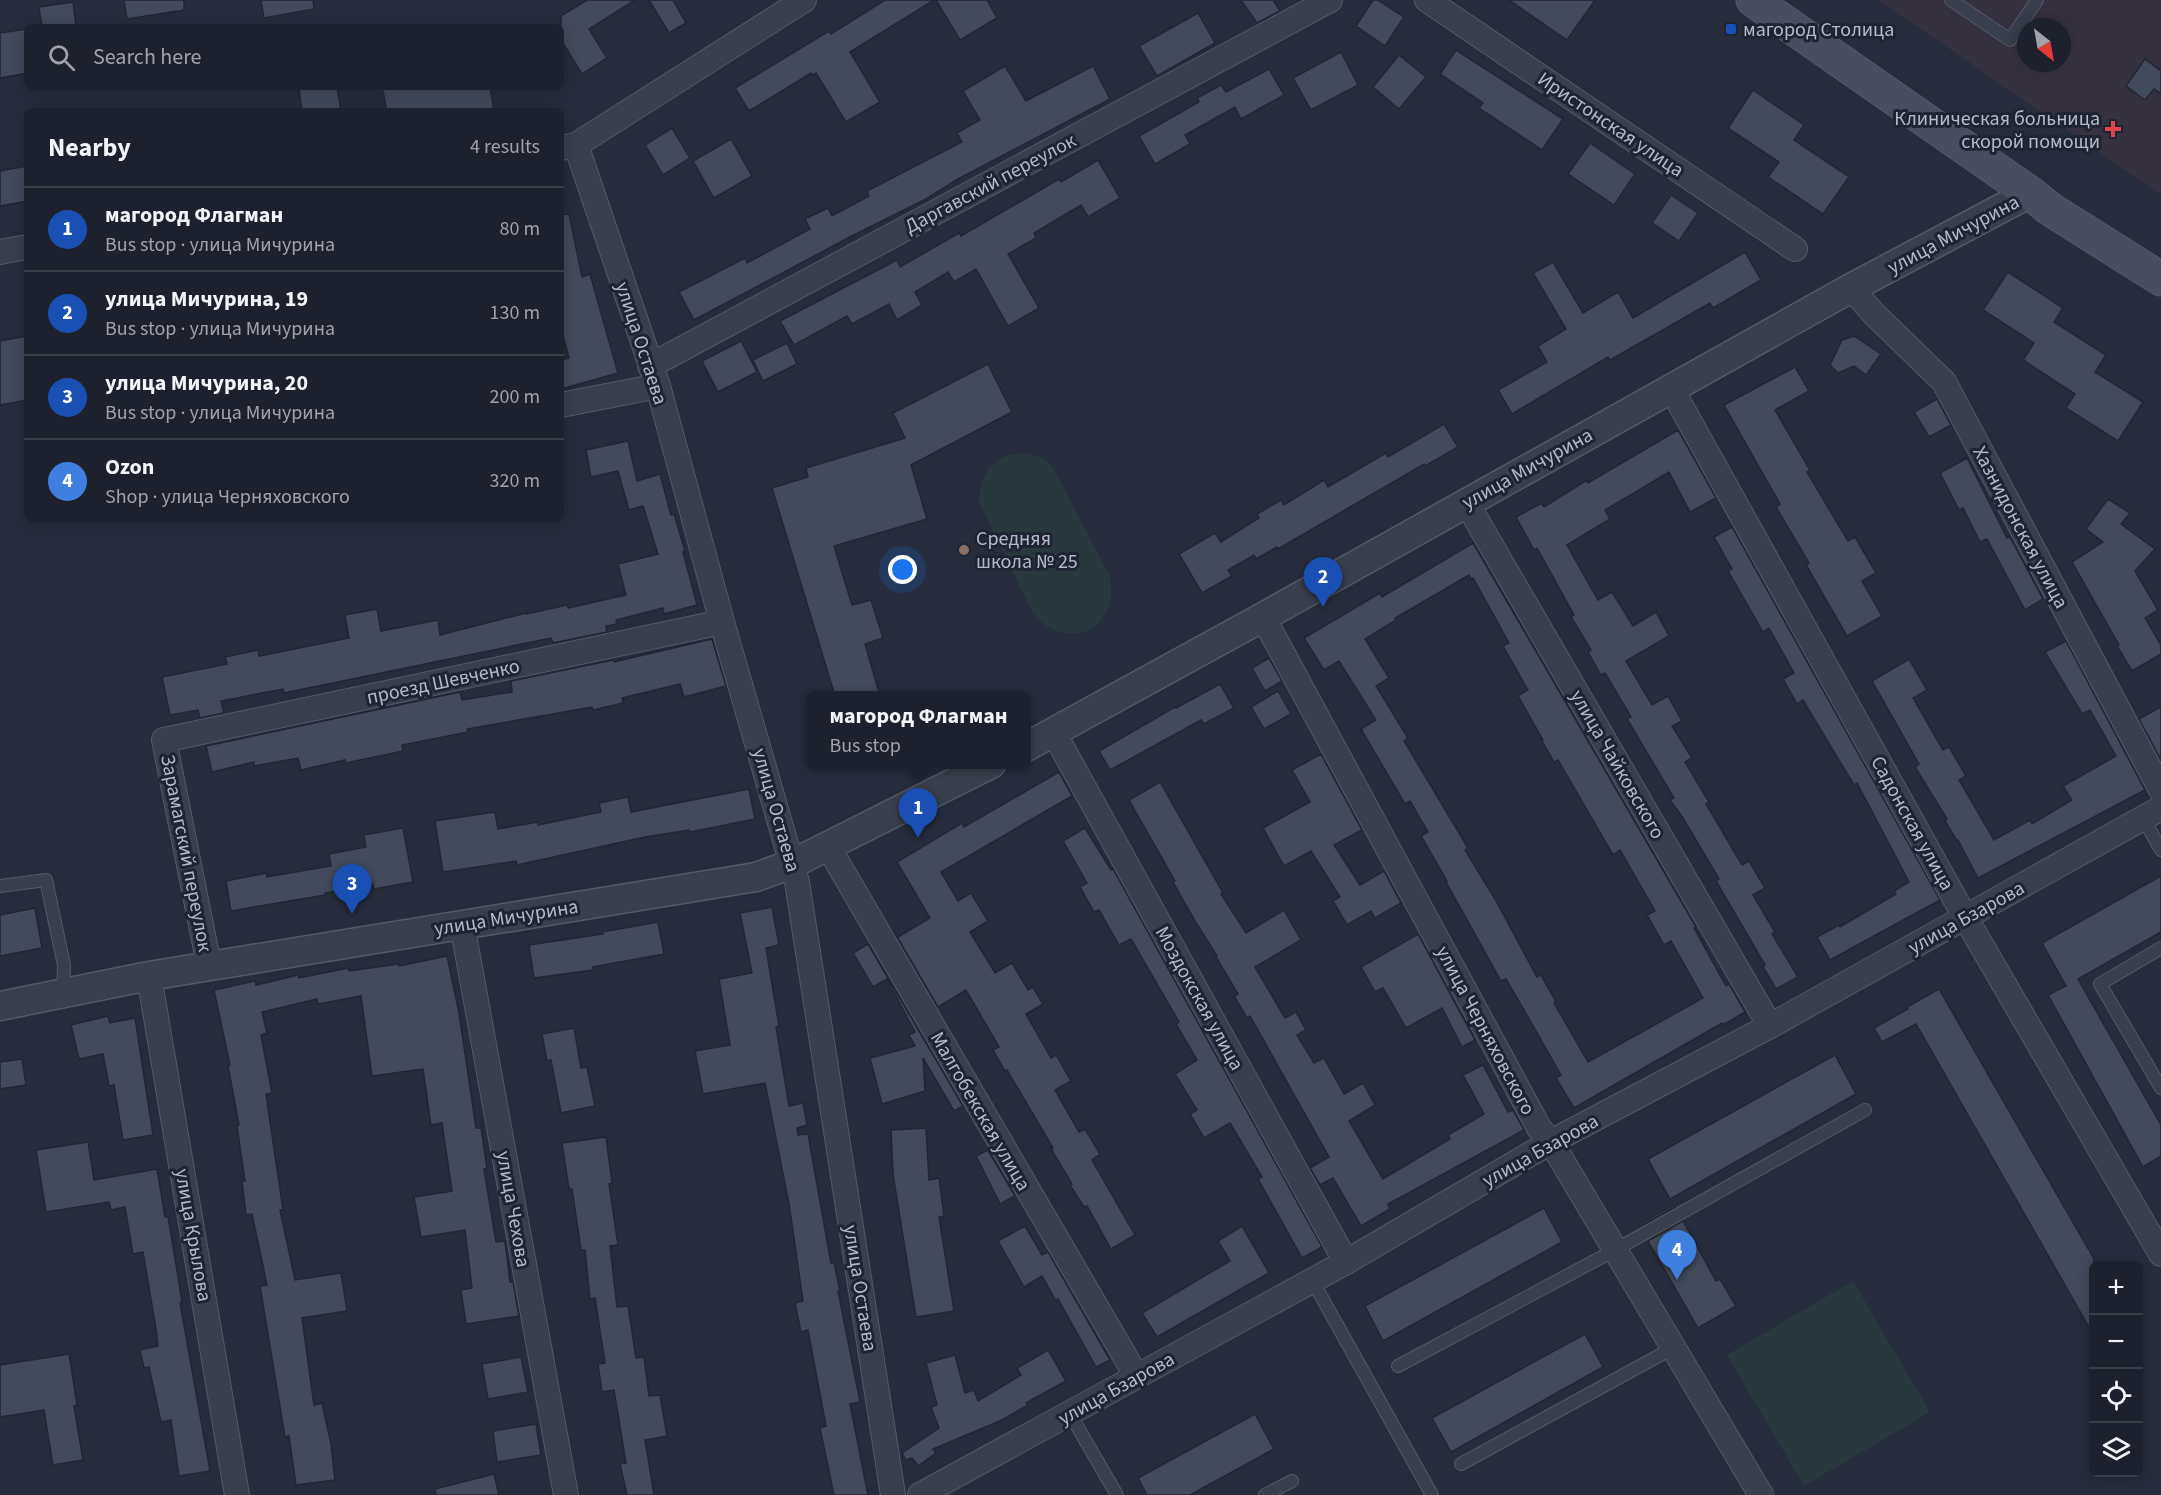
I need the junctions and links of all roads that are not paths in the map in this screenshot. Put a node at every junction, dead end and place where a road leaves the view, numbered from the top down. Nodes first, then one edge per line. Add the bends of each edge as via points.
1 (804, 0) edge
2 (1330, 0) edge
3 (1427, 0) edge
4 (1753, 0) edge
5 (1951, 0) edge
6 (2037, 0) edge
7 (568, 146) edge
8 (2030, 193) junction
9 (24, 248) edge
10 (1795, 249) dead end
11 (0, 252) edge
12 (2161, 279) edge
13 (1851, 288) junction
14 (654, 376) junction
15 (1671, 388) junction
16 (564, 404) edge
17 (1466, 502) junction
18 (1263, 617) junction
19 (722, 622) junction
20 (1054, 733) junction
21 (164, 740) joint
22 (1031, 744) edge
23 (983, 769) edge
24 (2161, 790) edge
25 (2152, 813) edge
26 (825, 846) junction
27 (2161, 850) edge
28 (792, 864) junction
29 (0, 885) edge
30 (1965, 918) junction
31 (462, 924) junction
32 (2161, 948) edge
33 (209, 965) junction
34 (149, 976) junction
35 (63, 994) junction
36 (0, 1006) edge
37 (1770, 1026) junction
38 (2161, 1088) edge
39 (1865, 1110) dead end
40 (1551, 1142) junction
41 (1615, 1250) junction
42 (2161, 1254) edge
43 (1346, 1262) junction
44 (1312, 1280) junction
45 (1673, 1348) junction
46 (1398, 1366) dead end
47 (1137, 1377) junction
48 (1070, 1414) junction
49 (1461, 1464) dead end
50 (1292, 1481) dead end
51 (237, 1495) edge
52 (566, 1495) edge
53 (893, 1495) edge
54 (920, 1495) edge
55 (1117, 1495) edge
56 (1265, 1495) edge
57 (1432, 1495) edge
58 (1761, 1495) edge

1 - 7 street
2 - 14 street, Даргавский переулок
3 - 10 street, Иристонская улица
4 - 8 main road
5 - 6 lane via 2010,40
7 - 14 street, улица Остаева
8 - 12 main road
8 - 13 street, улица Мичурина
9 - 11 street
13 - 15 street, улица Мичурина
13 - 24 street, Хазнидонская улица via 1944,382
14 - 16 street, Даргавский переулок
14 - 19 street, улица Остаева
15 - 17 street, улица Мичурина
15 - 30 street, Садонская улица
17 - 18 street, улица Мичурина
17 - 37 street, улица Чайковского
18 - 20 street, улица Мичурина
18 - 40 street, улица Черняховского via 1539,1128
19 - 21 street, проезд Шевченко
19 - 28 street, улица Остаева
20 - 22 street, улица Мичурина
20 - 43 street, Моздокская улица
21 - 33 street, Зарамагский переулок
23 - 26 street, улица Мичурина
25 - 27 lane
25 - 30 street, улица Бзарова
26 - 28 street, улица Мичурина
26 - 47 street, Малгобекская улица
28 - 31 street, улица Мичурина via 756,877
28 - 53 street, улица Остаева
29 - 35 lane via 46,880 64,965
30 - 37 street, улица Бзарова
30 - 42 street, Садонская улица
31 - 33 street, улица Мичурина
31 - 52 street, улица Чехова
32 - 38 lane via 2100,984
33 - 34 street, улица Мичурина
34 - 35 street, улица Мичурина
34 - 51 street, улица Крылова
35 - 36 street, улица Мичурина
37 - 40 street, улица Бзарова
39 - 41 lane
40 - 41 street, улица Черняховского
40 - 43 street, улица Бзарова
41 - 45 street, улица Черняховского
41 - 46 lane
43 - 44 street, улица Бзарова
44 - 47 street, улица Бзарова
44 - 57 lane
45 - 49 lane
45 - 58 street, улица Черняховского
47 - 48 street, улица Бзарова
48 - 54 street, улица Бзарова
48 - 55 lane
50 - 56 lane

